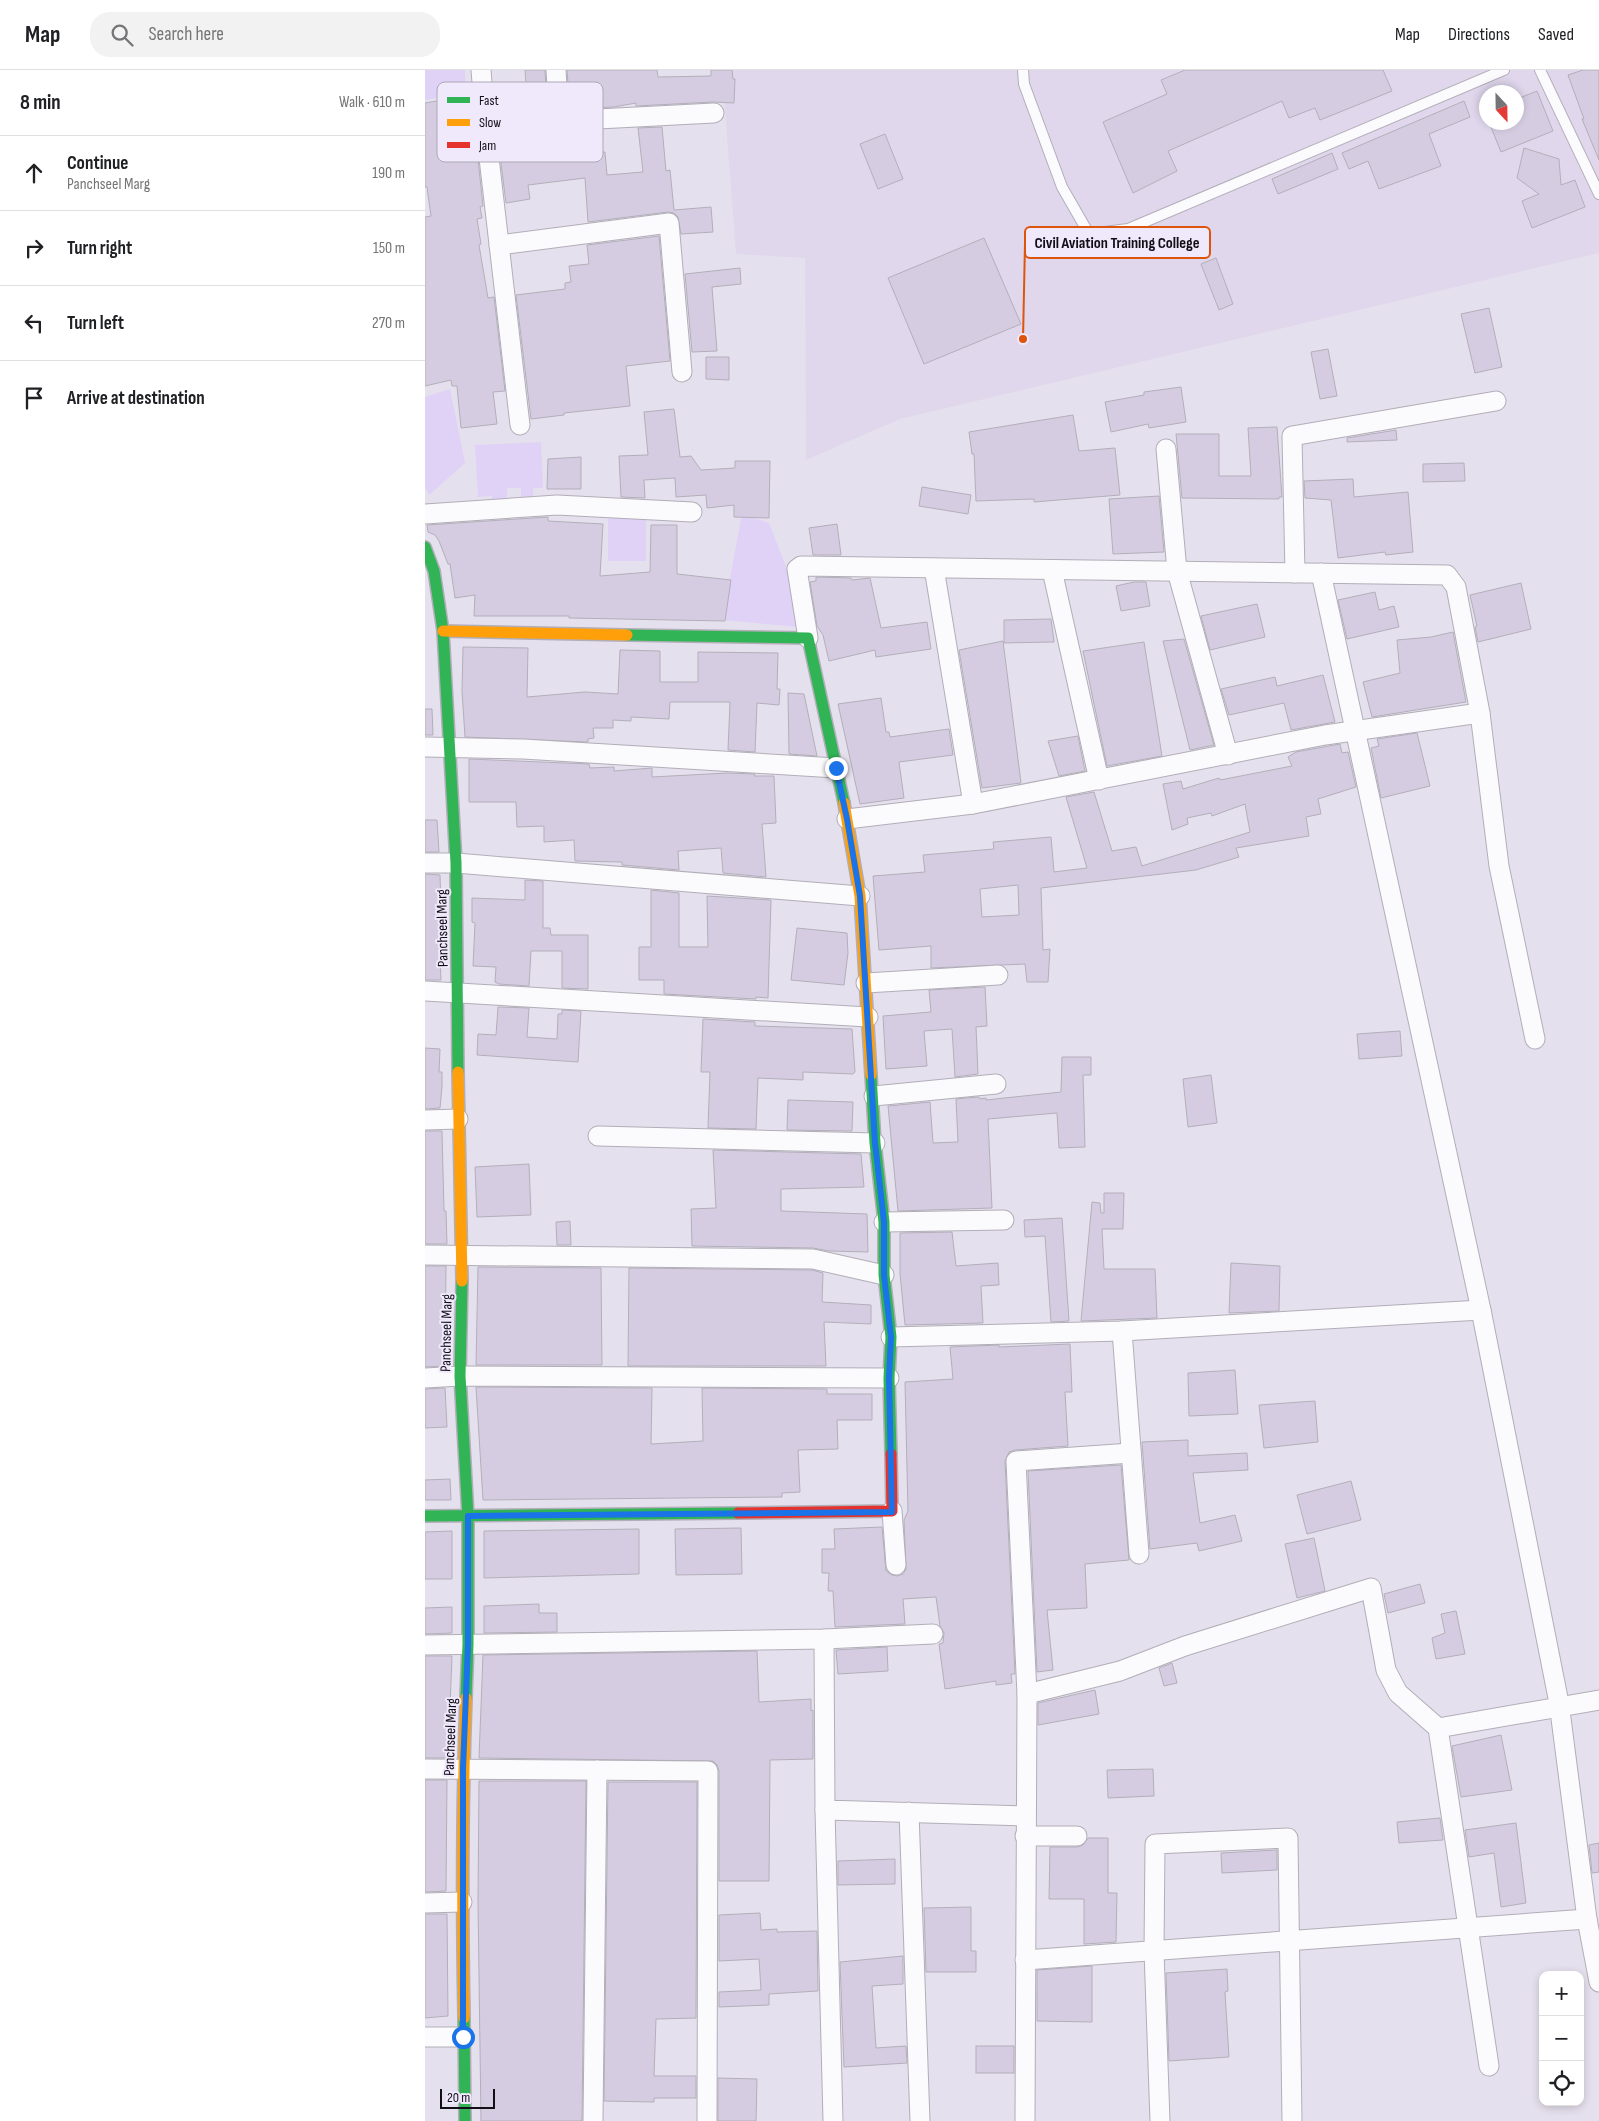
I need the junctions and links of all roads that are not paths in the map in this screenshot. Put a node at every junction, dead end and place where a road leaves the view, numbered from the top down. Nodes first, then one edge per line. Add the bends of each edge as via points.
1 (1023, 70) edge
2 (1504, 70) edge
3 (1539, 70) edge
4 (715, 113) dead end
5 (603, 119) edge
6 (489, 162) edge
7 (1599, 194) edge
8 (499, 245) junction
9 (682, 372) dead end
10 (1496, 401) dead end
11 (520, 425) dead end
12 (1166, 449) dead end
13 (692, 512) dead end
14 (425, 514) edge
15 (425, 547) edge
16 (933, 568) junction
17 (1052, 570) junction
18 (1177, 571) junction
19 (429, 572) edge
20 (1295, 573) junction
21 (1321, 573) junction
22 (443, 632) junction
23 (808, 638) junction
24 (1480, 713) junction
25 (1355, 731) junction
26 (425, 747) edge
27 (449, 749) junction
28 (1227, 755) junction
29 (836, 768) junction
30 (1099, 780) junction
31 (973, 804) junction
32 (847, 819) junction
33 (425, 863) edge
34 (456, 863) junction
35 (860, 896) junction
36 (997, 975) dead end
37 (866, 983) junction
38 (425, 992) edge
39 (458, 992) junction
40 (868, 1017) junction
41 (1535, 1040) dead end
42 (996, 1084) dead end
43 (874, 1096) junction
44 (458, 1119) junction
45 (425, 1120) edge
46 (598, 1136) dead end
47 (875, 1143) junction
48 (1004, 1220) dead end
49 (884, 1222) junction
50 (425, 1254) edge
51 (463, 1254) junction
52 (884, 1275) junction
53 (1481, 1310) junction
54 (1122, 1331) junction
55 (891, 1337) junction
56 (460, 1376) junction
57 (425, 1378) edge
58 (889, 1378) junction
59 (1131, 1454) junction
60 (892, 1512) junction
61 (425, 1516) edge
62 (468, 1516) junction
63 (1139, 1554) dead end
64 (896, 1566) dead end
65 (933, 1634) dead end
66 (824, 1639) junction
67 (468, 1644) junction
68 (425, 1645) edge
69 (1027, 1694) junction
70 (1599, 1700) edge
71 (1559, 1707) junction
72 (1438, 1728) junction
73 (425, 1768) edge
74 (463, 1768) junction
75 (597, 1770) junction
76 (825, 1810) junction
77 (909, 1812) junction
78 (1025, 1816) junction
79 (1025, 1836) junction
80 (1077, 1836) dead end
81 (462, 1902) junction
82 (425, 1903) edge
83 (1587, 1920) junction
84 (1469, 1928) junction
85 (1288, 1941) junction
86 (1154, 1951) junction
87 (1025, 1960) junction
88 (1599, 1982) edge
89 (425, 2037) edge
90 (463, 2037) junction
91 (1489, 2066) dead end
92 (465, 2121) edge
93 (593, 2121) edge
94 (707, 2121) edge
95 (833, 2121) edge
96 (920, 2121) edge
97 (1025, 2121) edge
98 (1160, 2121) edge
99 (1292, 2121) edge

1 - 2 lane via 1024,84 1063,187 1089,234 1128,229
3 - 7 lane
4 - 5 street
6 - 8 street
8 - 9 street via 669,223
8 - 11 street
10 - 20 street via 1292,436
12 - 18 street
13 - 14 street via 557,504
15 - 19 street, Panchseel Marg
16 - 17 street
16 - 23 street via 801,566 797,569
16 - 31 street
17 - 18 street
17 - 30 street
18 - 20 street
18 - 28 street
19 - 22 street, Panchseel Marg
20 - 21 street
21 - 24 street via 1447,575 1456,587
21 - 25 street
22 - 23 street
22 - 27 street, Panchseel Marg
23 - 29 street
24 - 25 street
24 - 41 street via 1499,866
25 - 28 street
25 - 53 street
26 - 27 street
27 - 29 street via 523,749
27 - 34 street, Panchseel Marg
28 - 30 street
29 - 32 street
30 - 31 street
31 - 32 street
32 - 35 street
33 - 34 street
34 - 35 street
34 - 39 street, Panchseel Marg
35 - 37 street
36 - 37 street
37 - 40 street
38 - 39 street
39 - 40 street
39 - 44 street, Panchseel Marg
40 - 43 street
42 - 43 street
43 - 47 street
44 - 45 street
44 - 51 street, Panchseel Marg
46 - 47 street
47 - 49 street
48 - 49 street
49 - 52 street
50 - 51 street
51 - 52 street via 813,1259
51 - 56 street, Panchseel Marg
52 - 55 street
53 - 54 street
53 - 71 street
54 - 55 street
54 - 59 street
55 - 58 street
56 - 57 street
56 - 58 street
56 - 62 street, Panchseel Marg
58 - 60 street
59 - 63 street
59 - 69 street via 1016,1461
60 - 62 street
60 - 64 street
61 - 62 street
62 - 67 street, Panchseel Marg
65 - 66 street
66 - 67 street
66 - 76 street
67 - 68 street
67 - 74 street, Panchseel Marg
69 - 72 street via 1120,1671 1185,1646 1371,1588 1386,1670 1398,1693
69 - 78 street
70 - 71 street
71 - 72 street
71 - 83 street
72 - 84 street
73 - 74 street
74 - 75 street
74 - 81 street, Panchseel Marg
75 - 93 street
75 - 94 street via 708,1771
76 - 77 street
76 - 95 street
77 - 78 street
77 - 96 street
78 - 79 street
79 - 80 street
79 - 87 street
81 - 82 street
81 - 90 street, Panchseel Marg
83 - 84 street
83 - 88 street
84 - 85 street
84 - 91 street
85 - 86 street
85 - 86 street via 1288,1838 1155,1844
85 - 99 street
86 - 87 street
86 - 98 street
87 - 97 street
89 - 90 street
90 - 92 street, Panchseel Marg

